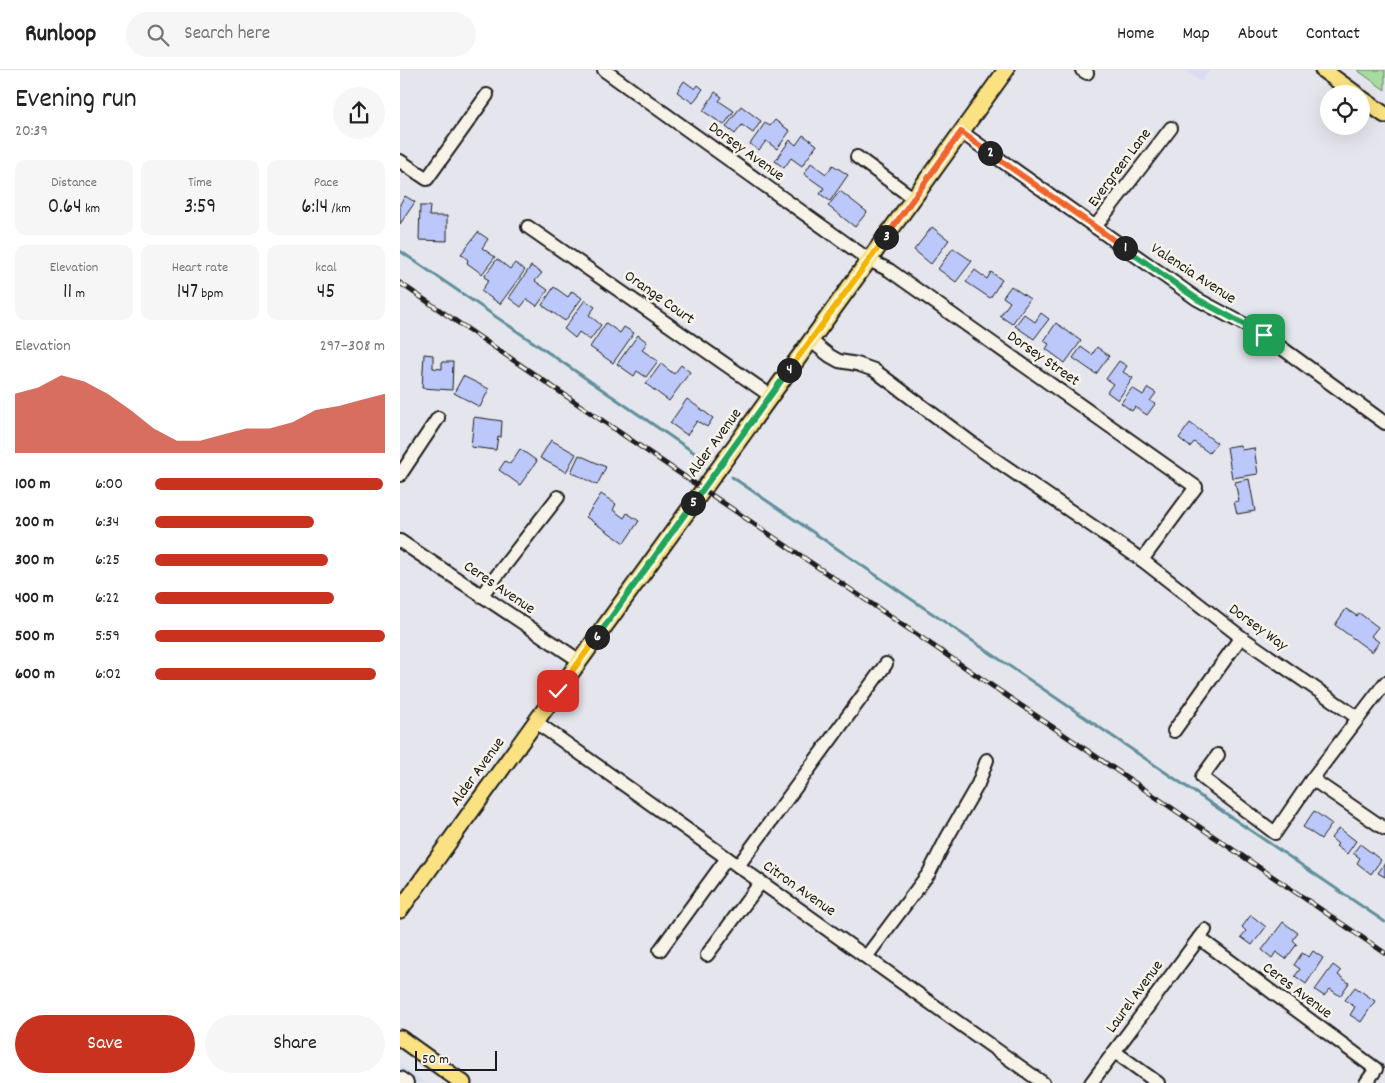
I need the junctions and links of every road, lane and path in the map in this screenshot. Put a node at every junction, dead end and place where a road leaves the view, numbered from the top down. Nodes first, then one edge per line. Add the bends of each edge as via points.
1 (604, 70) edge
2 (1006, 70) edge
3 (1323, 70) edge
4 (1344, 85) edge
5 (487, 95) dead end
6 (1370, 104) edge
7 (1385, 115) edge
8 (1171, 128) dead end
9 (961, 132) junction
10 (857, 157) dead end
11 (400, 161) edge
12 (914, 198) junction
13 (528, 227) dead end
14 (1095, 228) junction
15 (869, 260) junction
16 (811, 341) junction
17 (771, 396) junction
18 (438, 418) dead end
19 (1385, 422) edge
20 (400, 475) edge
21 (558, 497) dead end
22 (400, 541) edge
23 (1142, 560) junction
24 (481, 596) junction
25 (1241, 637) junction
26 (580, 661) junction
27 (886, 664) dead end
28 (1385, 683) edge
29 (1358, 718) junction
30 (536, 722) junction
31 (1174, 731) dead end
32 (1218, 755) dead end
33 (987, 760) dead end
34 (1312, 779) junction
35 (1385, 829) edge
36 (727, 858) junction
37 (738, 866) junction
38 (761, 882) junction
39 (400, 910) edge
40 (1202, 934) joint
41 (660, 950) dead end
42 (706, 955) dead end
43 (866, 957) junction
44 (400, 1038) edge
45 (1114, 1052) junction
46 (400, 1078) edge
47 (407, 1083) edge
48 (463, 1083) edge
49 (1043, 1083) edge
50 (1091, 1083) edge
51 (1158, 1083) edge
52 (1366, 1083) edge

1 - 15 street, Dorsey Avenue
2 - 9 main road, Alder Avenue
3 - 4 main road
5 - 11 street via 427,179
6 - 7 main road
8 - 14 street, Evergreen Lane
9 - 12 main road, Alder Avenue
9 - 14 street, Valencia Avenue
10 - 12 street
12 - 15 main road, Alder Avenue
13 - 17 street, Orange Court
14 - 19 street, Valencia Avenue via 1197,299 1264,335
15 - 16 main road, Alder Avenue
15 - 23 street, Dorsey Street via 889,270 1196,487
16 - 17 main road, Alder Avenue
16 - 23 street, Dorsey Way via 839,361 874,370 977,447
17 - 26 main road, Alder Avenue
18 - 20 street
21 - 24 street
22 - 24 street, Ceres Avenue
23 - 25 street, Dorsey Way
24 - 26 street, Ceres Avenue
25 - 29 street, Dorsey Way
25 - 31 street
26 - 30 main road, Alder Avenue
27 - 37 street
28 - 29 street
29 - 34 street
30 - 36 street, Citron Avenue
30 - 39 main road, Alder Avenue
32 - 34 street via 1202,777 1275,833
33 - 43 street via 978,784 928,873
34 - 35 street
36 - 37 street, Citron Avenue
36 - 41 street
37 - 38 street, Citron Avenue
38 - 42 street
38 - 43 street, Citron Avenue
40 - 45 street, Laurel Avenue
40 - 52 street, Ceres Avenue via 1376,1069
43 - 49 street, Citron Avenue
44 - 48 main road
45 - 50 street, Laurel Avenue
45 - 51 street
46 - 47 street

